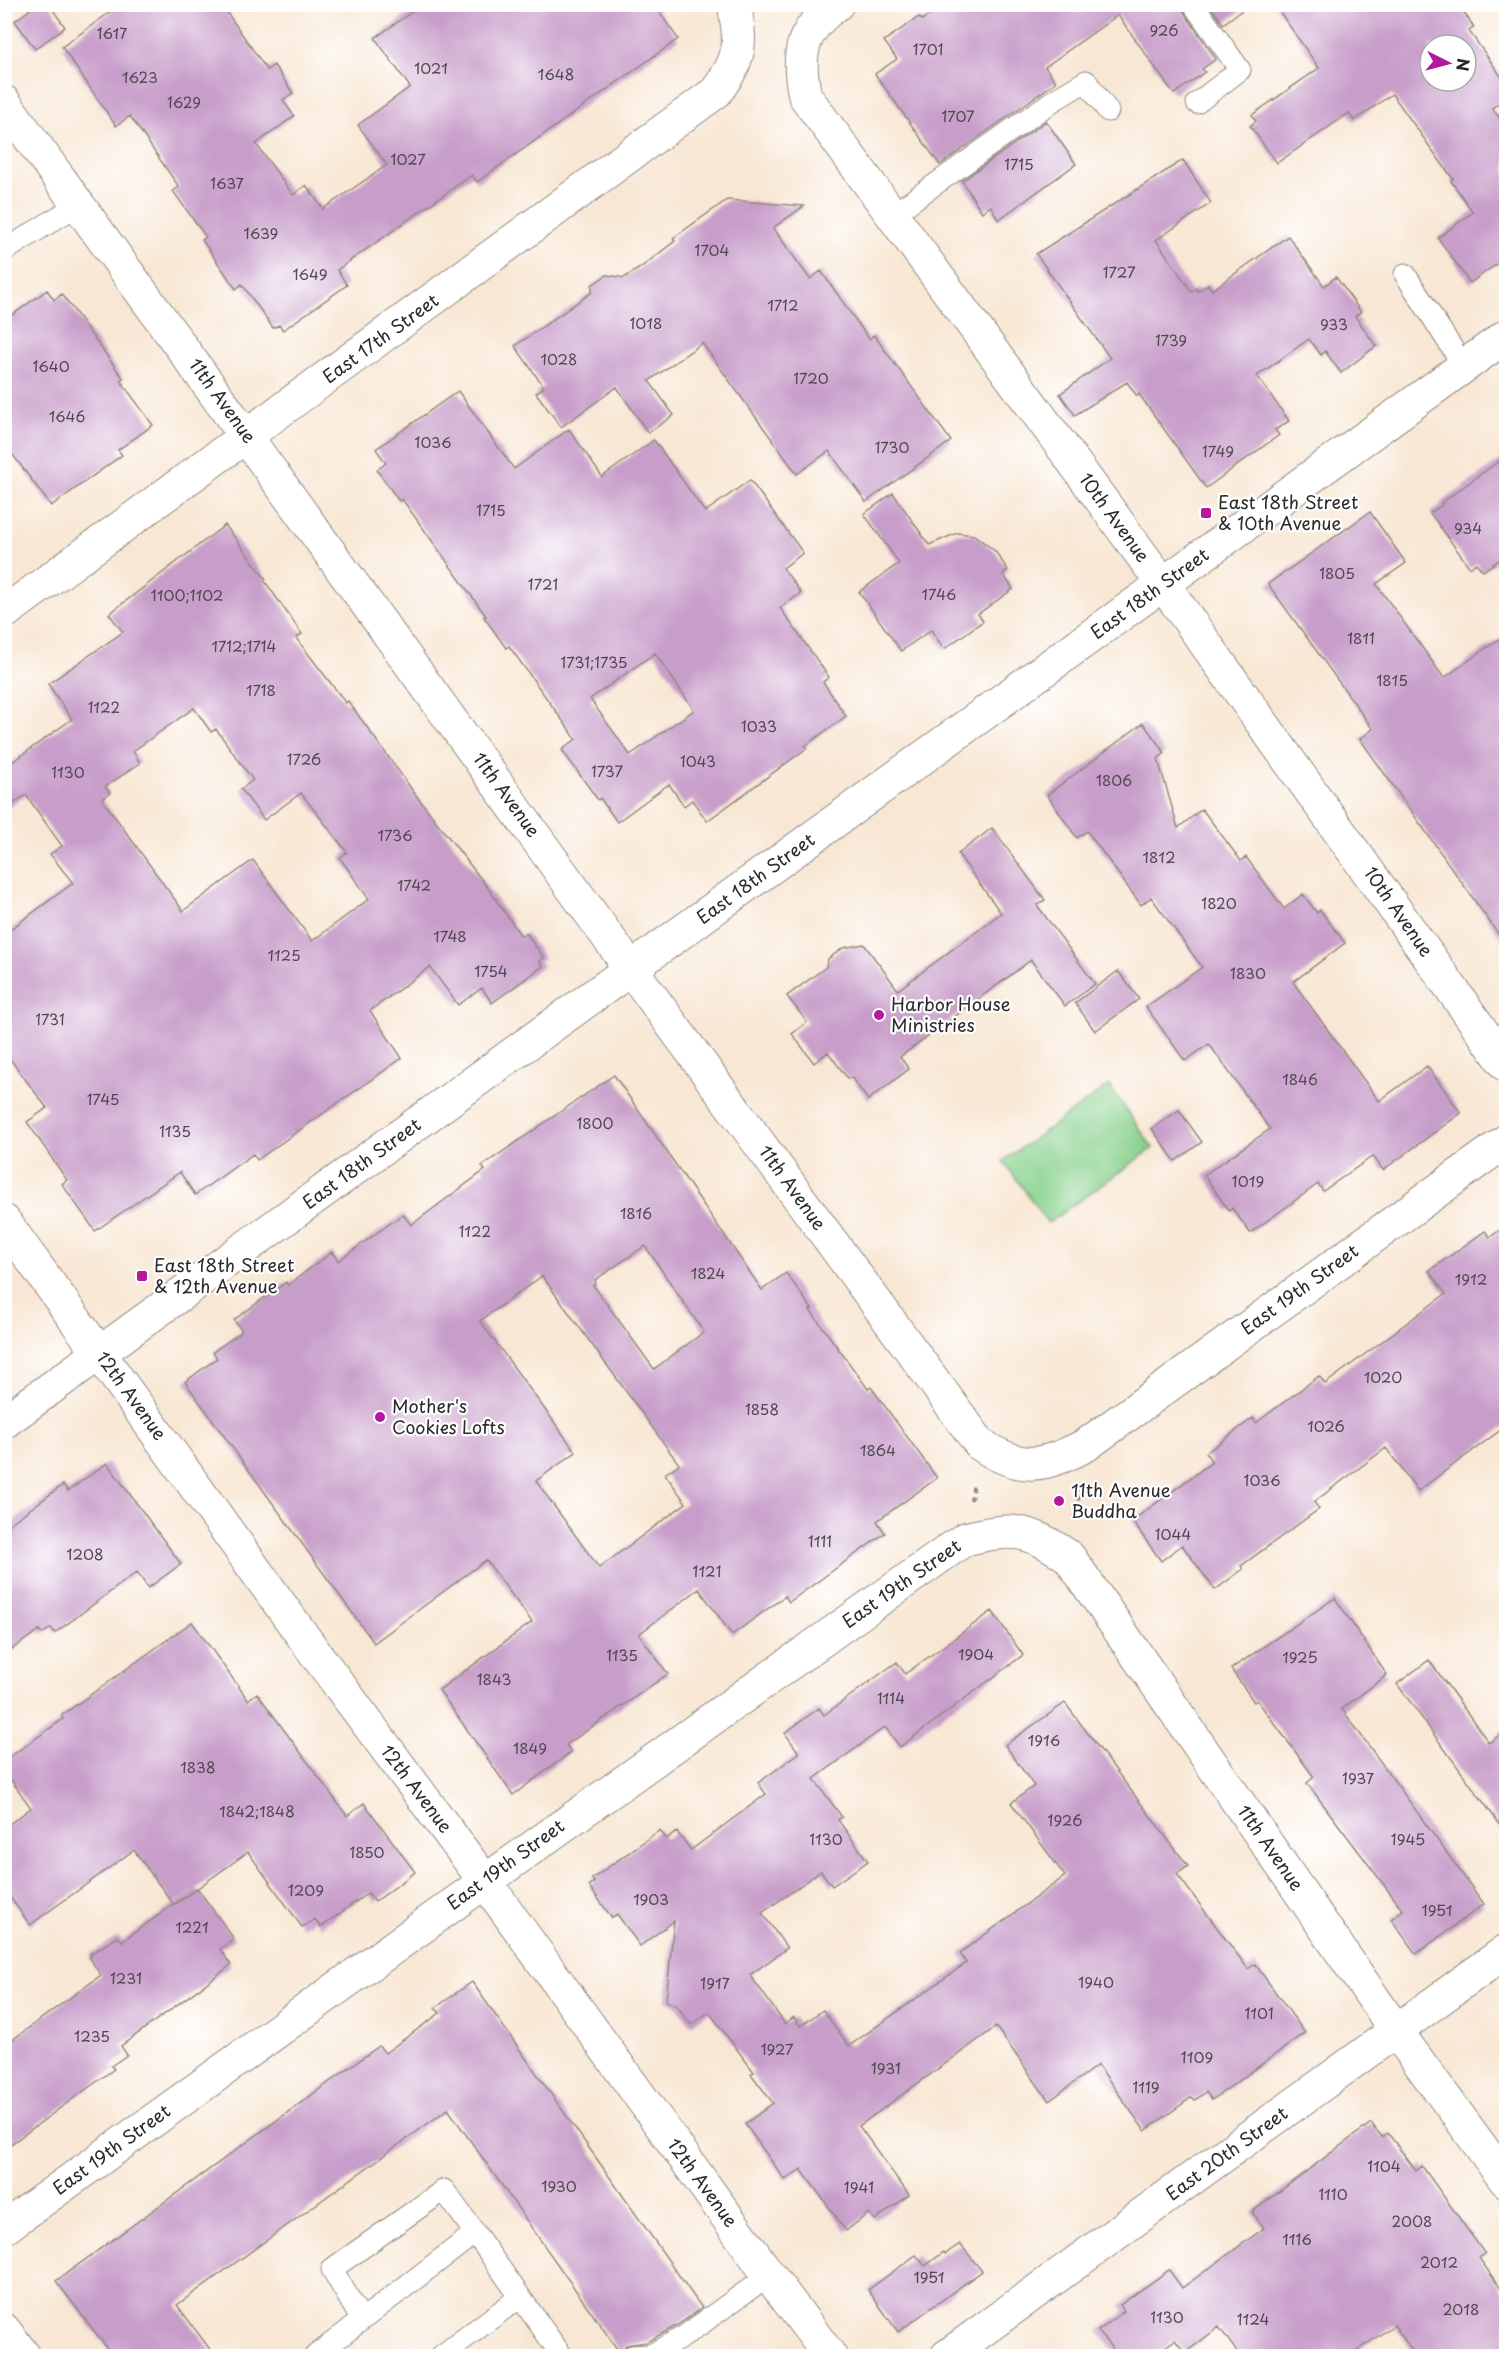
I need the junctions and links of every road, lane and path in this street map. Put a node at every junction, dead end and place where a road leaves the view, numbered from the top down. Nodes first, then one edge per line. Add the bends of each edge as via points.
1 (734, 4) edge
2 (837, 4) edge
3 (1193, 4) edge
4 (4, 102) edge
5 (1197, 104) dead end
6 (1108, 111) dead end
7 (79, 204) junction
8 (892, 215) junction
9 (4, 251) edge
10 (1405, 274) dead end
11 (1506, 336) edge
12 (1464, 367) junction
13 (248, 437) junction
14 (1163, 584) junction
15 (4, 613) edge
16 (632, 969) junction
17 (1506, 1065) edge
18 (1506, 1141) edge
19 (4, 1221) edge
20 (100, 1353) junction
21 (4, 1422) edge
22 (980, 1444) junction
23 (1086, 1445) junction
24 (1028, 1464) joint
25 (1021, 1532) joint
26 (965, 1539) junction
27 (1069, 1557) junction
28 (484, 1880) junction
29 (1506, 1951) edge
30 (1396, 2031) junction
31 (1506, 2181) edge
32 (4, 2228) edge
33 (475, 2233) junction
34 (769, 2275) junction
35 (520, 2297) junction
36 (361, 2319) junction
37 (4, 2330) edge
38 (24, 2356) edge
39 (315, 2356) edge
40 (441, 2356) edge
41 (562, 2356) edge
42 (632, 2356) edge
43 (830, 2356) edge
44 (947, 2356) edge

1 - 13 street, East 17th Street via 740,49 729,75 716,92
2 - 8 street, 10th Avenue via 804,40 800,73 805,96
3 - 5 lane via 1240,70
4 - 7 street, 11th Avenue
6 - 8 lane via 1086,81 1050,102
7 - 9 lane
7 - 13 street, 11th Avenue
8 - 14 street, 10th Avenue
10 - 12 lane
11 - 12 street, East 18th Street
12 - 14 street, East 18th Street
13 - 15 street, East 17th Street
13 - 16 street, 11th Avenue
14 - 16 street, East 18th Street
14 - 17 street, 10th Avenue
16 - 20 street, East 18th Street
16 - 22 street, 11th Avenue
18 - 23 street, East 19th Street
19 - 20 street, 12th Avenue
20 - 21 street, East 18th Street
20 - 28 street, 12th Avenue
22 - 24 street, 11th Avenue via 1001,1458
22 - 26 path
23 - 24 street, East 19th Street via 1060,1459
23 - 27 path
25 - 26 street, East 19th Street via 993,1532
25 - 27 street, 11th Avenue via 1047,1542
26 - 28 street, East 19th Street
27 - 30 street, 11th Avenue
28 - 32 street, East 19th Street
28 - 34 street, 12th Avenue
29 - 30 street, East 20th Street
30 - 31 street, 11th Avenue
30 - 44 street, East 20th Street
33 - 35 lane
33 - 36 lane
33 - 36 lane via 444,2190 333,2269
34 - 42 lane via 683,2337 651,2355
34 - 43 street, 12th Avenue
35 - 40 lane
35 - 41 lane
36 - 39 lane
37 - 38 street

